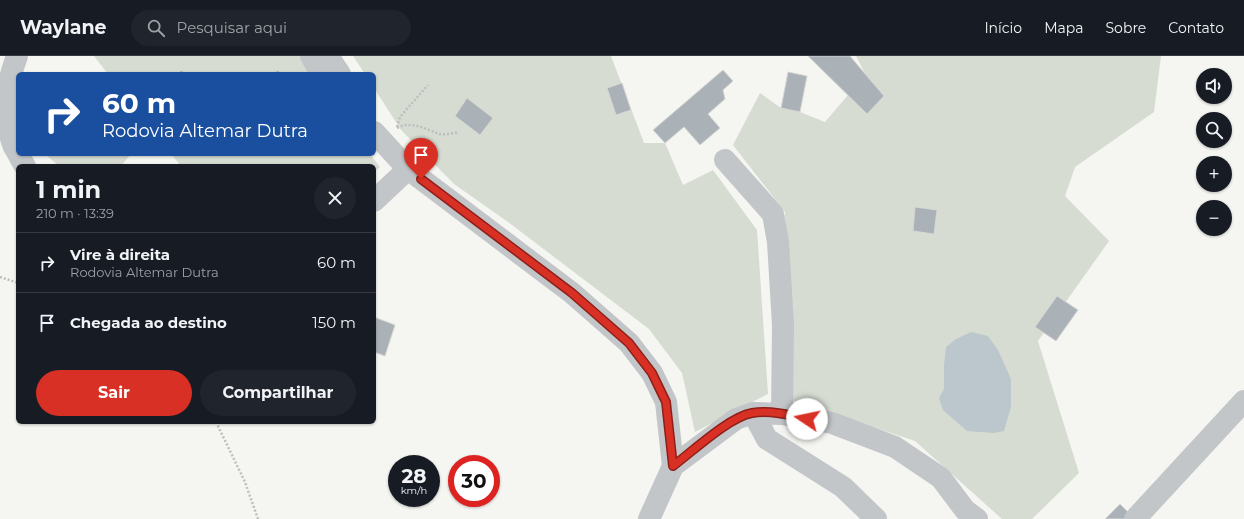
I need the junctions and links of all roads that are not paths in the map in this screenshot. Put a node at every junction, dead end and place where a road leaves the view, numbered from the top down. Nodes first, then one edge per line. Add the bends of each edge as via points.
1 (17, 56) edge
2 (311, 56) edge
3 (328, 56) edge
4 (320, 72) edge
5 (339, 72) edge
6 (384, 133) edge
7 (16, 150) edge
8 (724, 160) dead end
9 (408, 169) junction
10 (376, 199) edge
11 (1244, 401) edge
12 (752, 413) junction
13 (782, 414) junction
14 (673, 466) junction
15 (649, 519) edge
16 (876, 519) edge
17 (977, 519) edge
18 (1135, 519) edge

1 - 7 street via 5,89 2,107 5,130
2 - 4 street
3 - 5 street
6 - 9 street
8 - 13 street via 773,214 778,242 783,325
9 - 10 street
9 - 14 street via 572,293 629,343 652,373 666,402
11 - 18 street
12 - 13 street
12 - 14 street via 736,418
12 - 16 street via 767,439 843,487
13 - 17 street via 832,423 895,447 941,478 965,510
14 - 15 street

